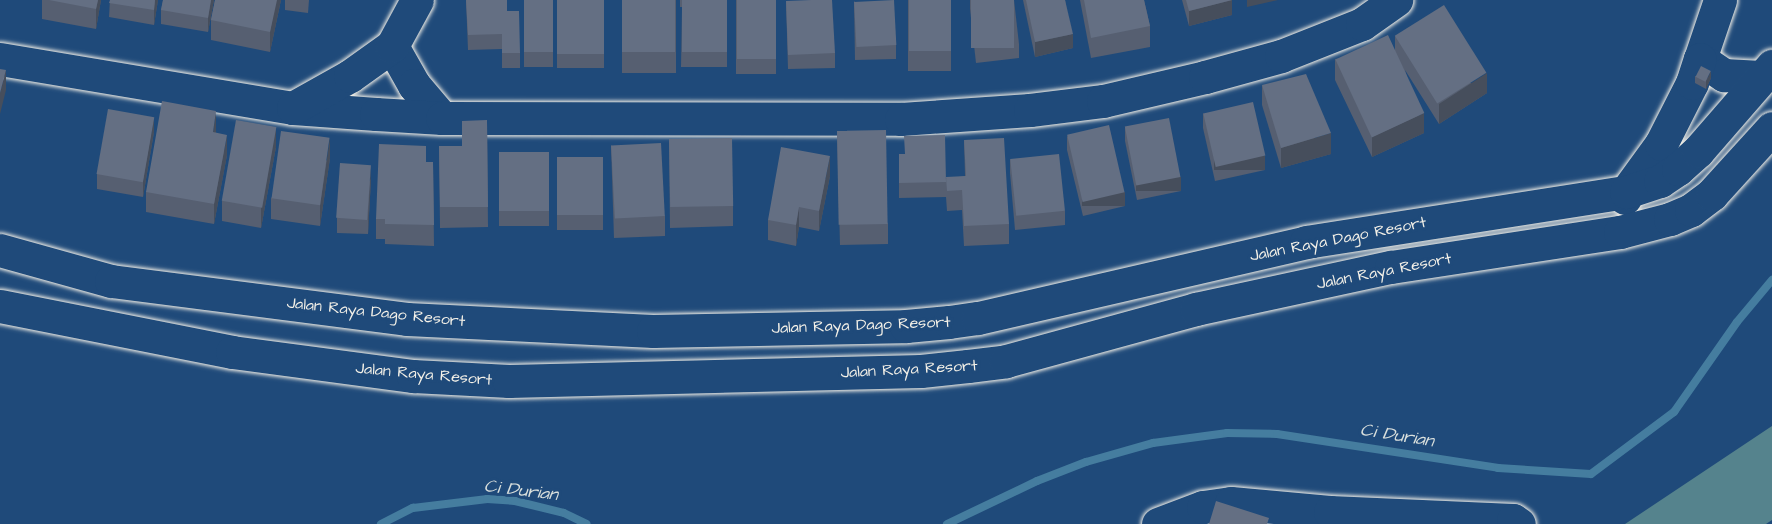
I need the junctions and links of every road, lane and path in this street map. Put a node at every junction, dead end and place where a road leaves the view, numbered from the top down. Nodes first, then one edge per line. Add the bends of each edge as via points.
1 (417, 0) edge
2 (1396, 0) edge
3 (1720, 0) edge
4 (392, 46) junction
5 (0, 59) edge
6 (1700, 59) junction
7 (1766, 72) edge
8 (293, 108) junction
9 (442, 118) junction
10 (1772, 128) edge
11 (1626, 192) junction
12 (1620, 232) junction
13 (0, 250) edge
14 (0, 306) edge
15 (1327, 518) edge
16 (1158, 524) edge
17 (1519, 524) edge

1 - 4 street
2 - 9 street via 1362,24 1281,56 1103,101 1030,111 901,119
3 - 6 street
4 - 8 street via 350,76
4 - 9 street via 414,85
5 - 8 street
6 - 7 street via 1724,75
6 - 11 street via 1661,144
7 - 11 street, Jalan Raya Dago Resort via 1710,138 1677,169 1660,181
8 - 9 street
10 - 12 street, Jalan Raya Resort via 1712,194 1691,210
11 - 12 street
11 - 13 street, Jalan Raya Dago Resort via 1306,242 978,318 906,326 653,331 407,319 111,281
12 - 14 street, Jalan Raya Resort via 1391,267 1196,309 1006,361 921,371 509,381 413,376 232,352
15 - 16 street via 1231,503 1203,507
15 - 17 street via 1513,520

